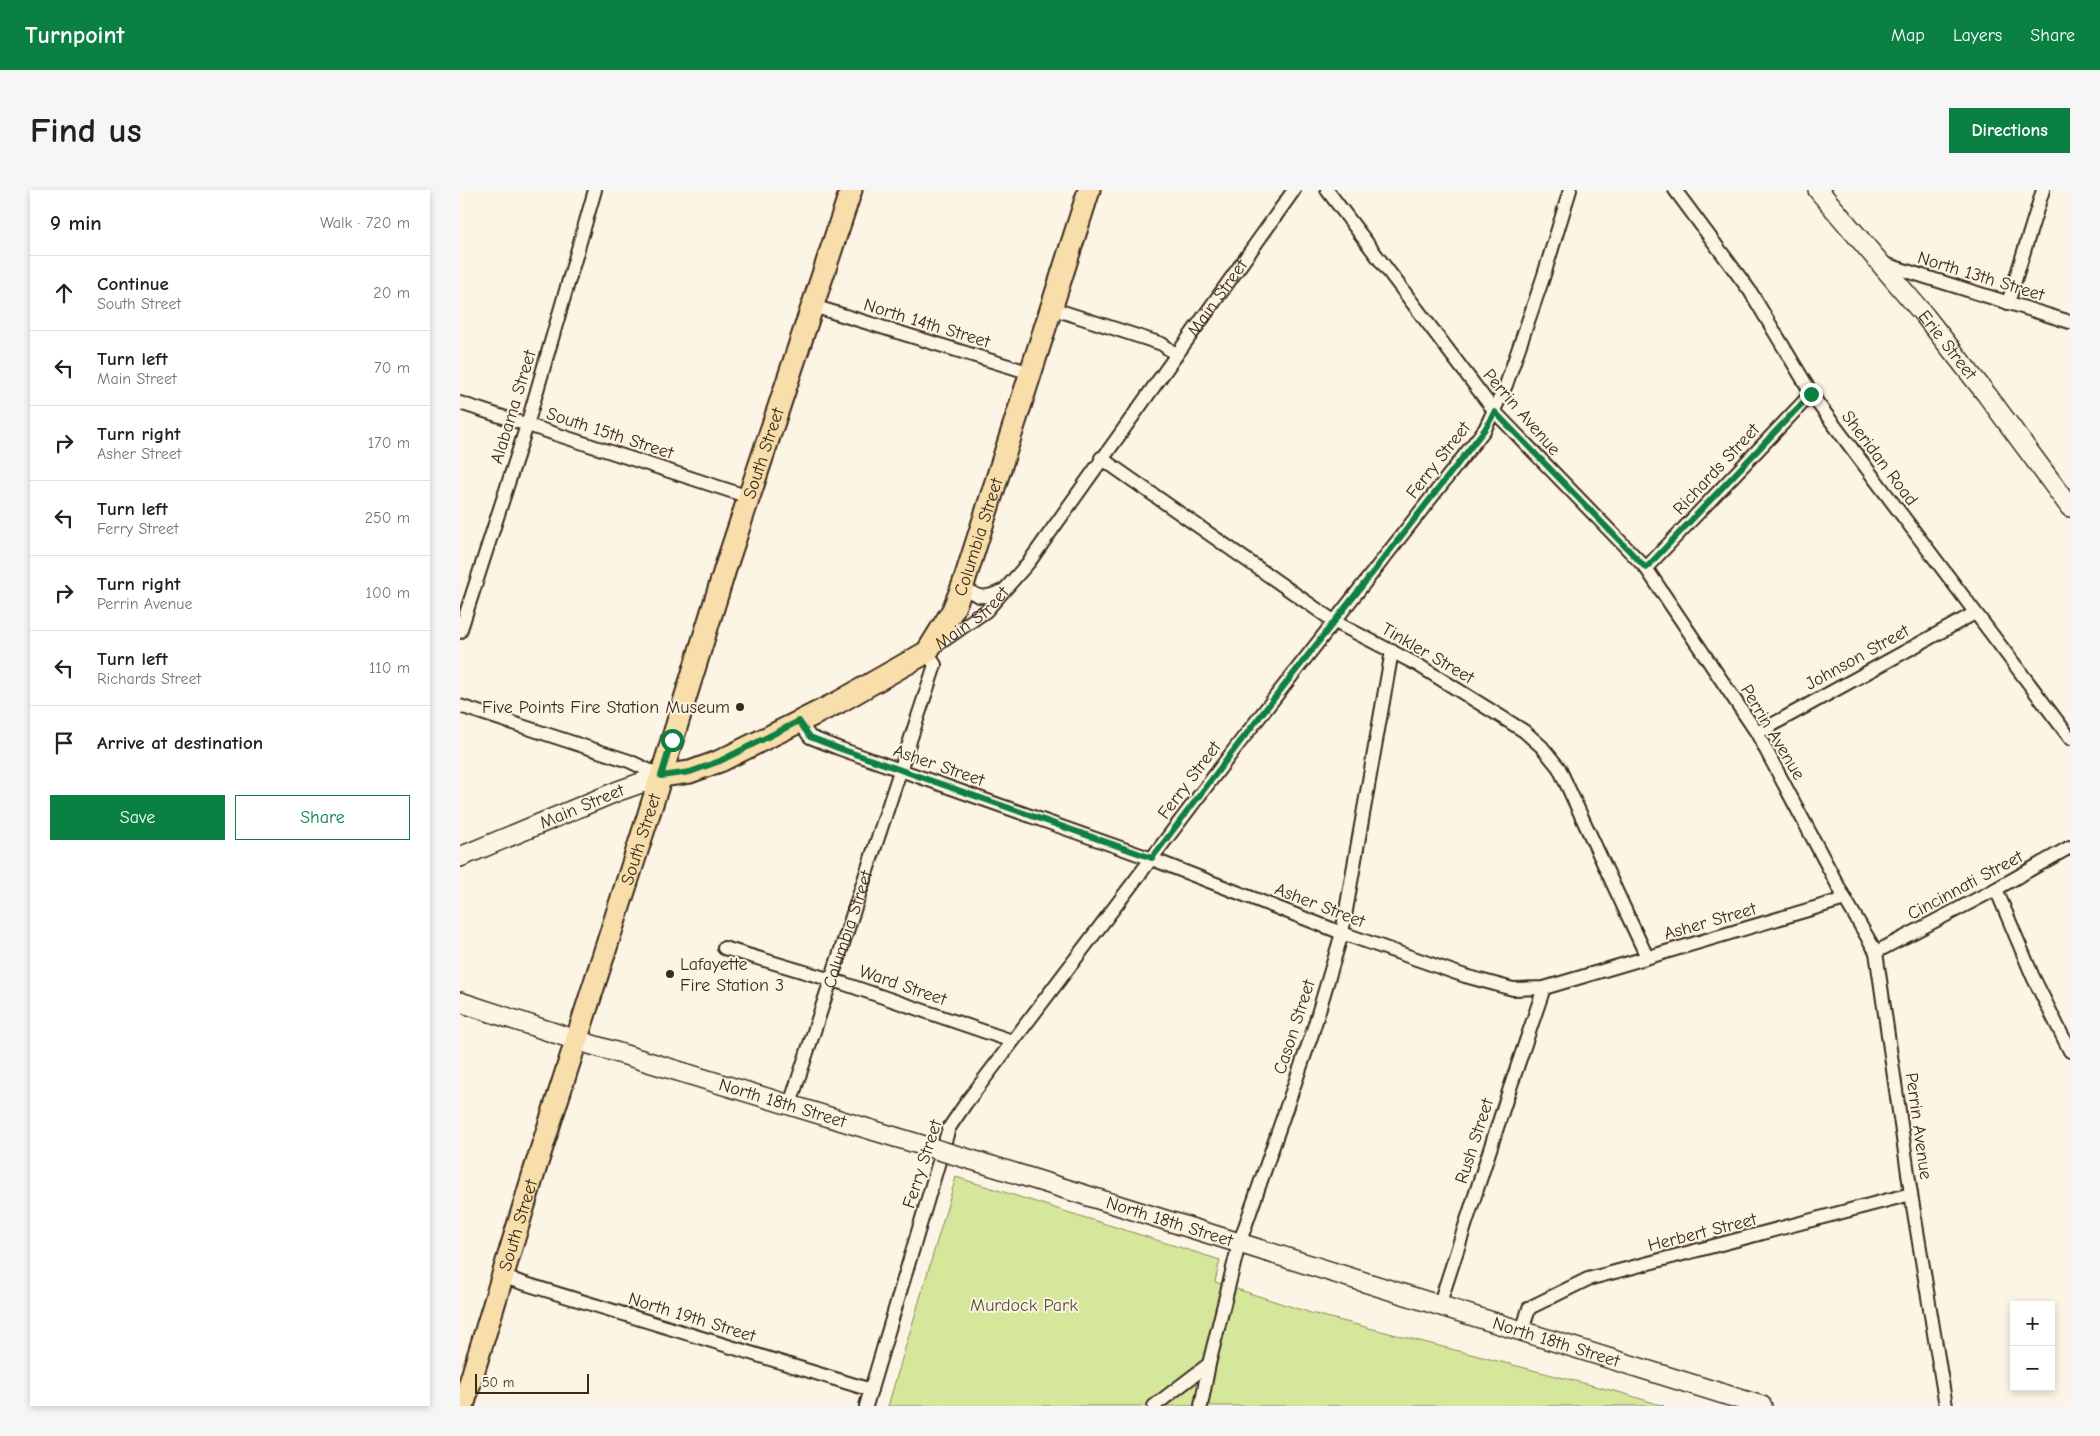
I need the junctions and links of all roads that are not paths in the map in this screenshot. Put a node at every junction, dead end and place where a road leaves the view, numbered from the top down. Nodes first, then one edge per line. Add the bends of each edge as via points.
1 (595, 190) edge
2 (1089, 190) edge
3 (1294, 190) edge
4 (1327, 190) edge
5 (1570, 190) edge
6 (1675, 190) edge
7 (1818, 190) edge
8 (2043, 190) edge
9 (845, 192) edge
10 (1881, 263) junction
11 (2008, 303) junction
12 (813, 306) junction
13 (1051, 308) junction
14 (2070, 322) edge
15 (1176, 354) junction
16 (1030, 373) junction
17 (1811, 394) junction
18 (460, 403) edge
19 (1495, 412) junction
20 (526, 424) junction
21 (1101, 458) junction
22 (749, 497) junction
23 (2070, 507) edge
24 (1646, 568) junction
25 (963, 585) junction
26 (1002, 590) junction
27 (1975, 613) junction
28 (1335, 622) junction
29 (460, 632) edge
30 (1392, 651) junction
31 (927, 652) junction
32 (460, 706) edge
33 (799, 721) junction
34 (1756, 733) junction
35 (2070, 738) edge
36 (900, 770) junction
37 (661, 776) junction
38 (2070, 847) edge
39 (460, 858) edge
40 (1152, 858) junction
41 (1996, 889) junction
42 (1845, 899) junction
43 (1342, 933) junction
44 (724, 948) dead end
45 (1876, 952) junction
46 (1647, 957) junction
47 (832, 980) junction
48 (1544, 988) junction
49 (460, 1002) edge
50 (576, 1040) junction
51 (1012, 1041) junction
52 (2070, 1051) edge
53 (790, 1104) junction
54 (1911, 1194) junction
55 (1238, 1244) junction
56 (503, 1277) junction
57 (1440, 1306) junction
58 (1522, 1332) junction
59 (1208, 1364) junction
60 (467, 1366) edge
61 (870, 1390) junction
62 (463, 1406) edge
63 (866, 1406) edge
64 (1154, 1406) edge
65 (1200, 1406) edge
66 (1762, 1406) edge
67 (1946, 1406) edge

1 - 20 street, Alabama Street
2 - 13 main road, Columbia Street
3 - 15 street, Main Street
4 - 19 street, Perrin Avenue
5 - 19 street, Ferry Street via 1543,278
6 - 17 street, Sheridan Road via 1750,291
7 - 10 main road, Erie Street
8 - 11 street
9 - 12 main road, South Street
10 - 11 street, North 13th Street
10 - 23 main road, Erie Street via 1987,395
11 - 14 street, North 13th Street
12 - 16 street, North 14th Street
12 - 22 main road, South Street
13 - 15 street via 1162,344
13 - 16 main road, Columbia Street
15 - 21 street, Main Street
16 - 25 main road, Columbia Street
17 - 24 street, Richards Street
17 - 27 street, Sheridan Road
18 - 20 street, South 15th Street
19 - 24 street, Perrin Avenue
19 - 28 street, Ferry Street
20 - 22 street, South 15th Street
20 - 29 street, Alabama Street
21 - 26 street, Main Street via 1029,562
21 - 28 street, Tinkler Street
22 - 37 main road, South Street
24 - 34 street, Perrin Avenue
25 - 26 street via 980,597
25 - 31 main road, Columbia Street via 953,610
26 - 31 street, Main Street via 986,612
27 - 34 street, Johnson Street
27 - 35 street, Sheridan Road
28 - 30 street, Tinkler Street
28 - 40 street, Ferry Street
30 - 43 street, Cason Street
30 - 46 street, Tinkler Street via 1512,723 1542,746 1558,768
31 - 33 main road, Main Street
31 - 36 street, Columbia Street via 935,665
32 - 37 street via 629,761
33 - 36 street, Asher Street via 810,737
33 - 37 main road, Main Street via 720,761 690,772
34 - 42 street, Perrin Avenue
36 - 40 street, Asher Street
36 - 47 street, Columbia Street
37 - 39 main road, Main Street
37 - 50 main road, South Street
38 - 41 street, Cincinnati Street
40 - 43 street, Asher Street
40 - 51 street, Ferry Street
41 - 45 street, Cincinnati Street
41 - 52 street via 2033,977
42 - 45 street, Perrin Avenue
42 - 46 street, Asher Street
43 - 48 street, Asher Street via 1465,976 1513,989
43 - 55 street, Cason Street via 1312,1034
44 - 47 street, Ward Street
45 - 54 street, Perrin Avenue
46 - 48 street, Asher Street
47 - 51 street, Ward Street
47 - 53 street, Columbia Street
48 - 57 street, Rush Street
49 - 50 main road, North 18th Street
50 - 53 main road, North 18th Street
50 - 56 main road, South Street
51 - 61 street, Ferry Street via 949,1128
53 - 55 main road, North 18th Street, bridge
54 - 58 street, Herbert Street via 1588,1279 1530,1308
54 - 67 street, Perrin Avenue
55 - 57 main road, North 18th Street
55 - 59 street, Cason Street
56 - 60 main road, South Street
56 - 61 street, North 19th Street
57 - 58 main road, North 18th Street
58 - 66 main road, North 18th Street
59 - 64 street
59 - 65 street, Cason Street
60 - 62 main road, South Street
61 - 63 street, Ferry Street

